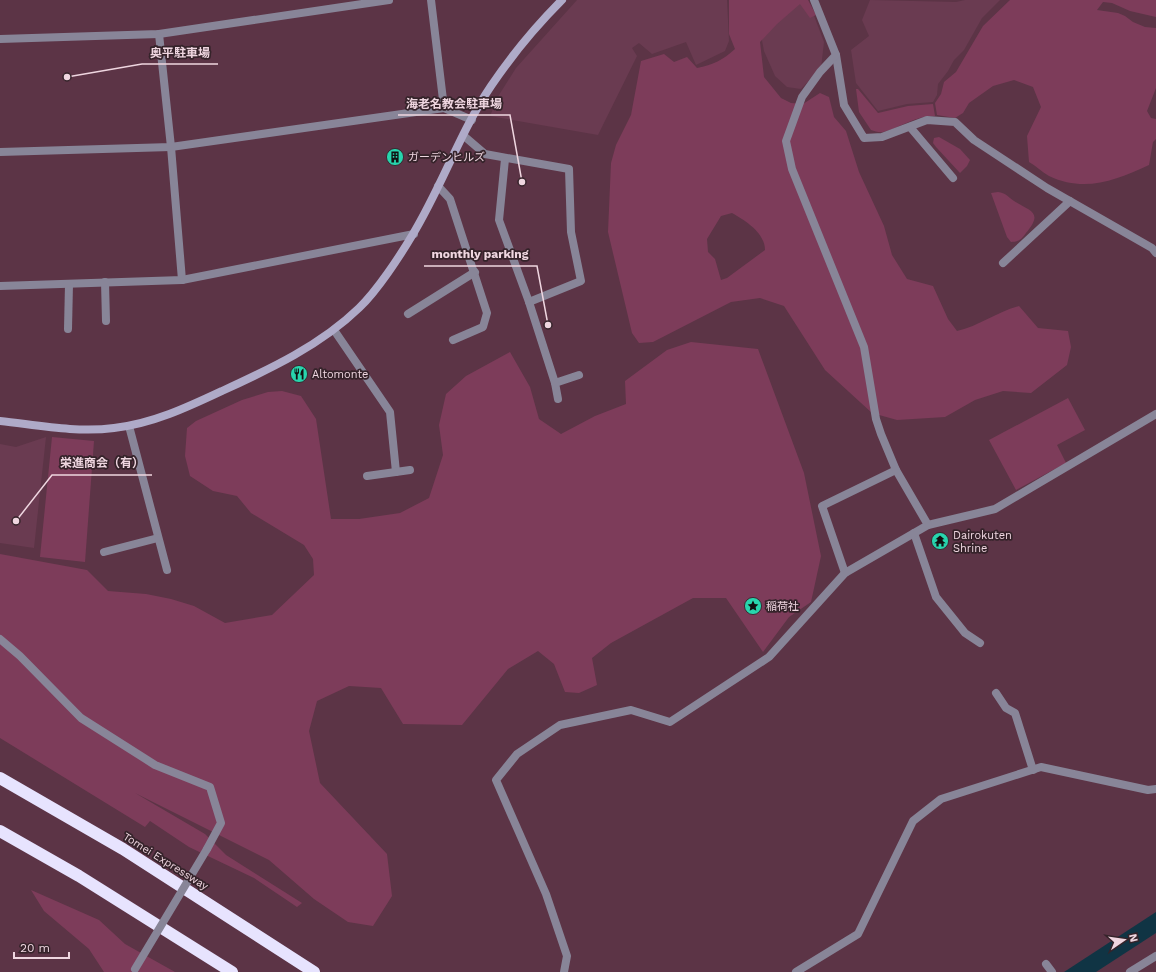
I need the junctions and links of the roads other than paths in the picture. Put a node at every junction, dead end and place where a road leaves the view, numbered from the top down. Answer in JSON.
{"nodes":[{"id":1,"x":389,"y":0,"type":"edge"},
{"id":2,"x":431,"y":0,"type":"edge"},
{"id":3,"x":562,"y":0,"type":"edge"},
{"id":4,"x":814,"y":0,"type":"edge"},
{"id":5,"x":159,"y":34,"type":"junction"},
{"id":6,"x":0,"y":39,"type":"edge"},
{"id":7,"x":836,"y":55,"type":"junction"},
{"id":8,"x":444,"y":108,"type":"junction"},
{"id":9,"x":472,"y":120,"type":"junction"},
{"id":10,"x":910,"y":126,"type":"junction"},
{"id":11,"x":464,"y":136,"type":"junction"},
{"id":12,"x":171,"y":147,"type":"junction"},
{"id":13,"x":0,"y":152,"type":"edge"},
{"id":14,"x":505,"y":159,"type":"junction"},
{"id":15,"x":953,"y":178,"type":"dead end"},
{"id":16,"x":438,"y":186,"type":"junction"},
{"id":17,"x":1070,"y":201,"type":"junction"},
{"id":18,"x":414,"y":234,"type":"junction"},
{"id":19,"x":1156,"y":254,"type":"edge"},
{"id":20,"x":1003,"y":263,"type":"dead end"},
{"id":21,"x":475,"y":272,"type":"junction"},
{"id":22,"x":182,"y":280,"type":"junction"},
{"id":23,"x":105,"y":282,"type":"junction"},
{"id":24,"x":69,"y":284,"type":"junction"},
{"id":25,"x":0,"y":286,"type":"edge"},
{"id":26,"x":529,"y":302,"type":"junction"},
{"id":27,"x":408,"y":314,"type":"dead end"},
{"id":28,"x":106,"y":321,"type":"dead end"},
{"id":29,"x":68,"y":329,"type":"dead end"},
{"id":30,"x":334,"y":330,"type":"junction"},
{"id":31,"x":453,"y":340,"type":"dead end"},
{"id":32,"x":579,"y":375,"type":"dead end"},
{"id":33,"x":555,"y":383,"type":"junction"},
{"id":34,"x":558,"y":399,"type":"dead end"},
{"id":35,"x":1156,"y":414,"type":"edge"},
{"id":36,"x":0,"y":421,"type":"edge"},
{"id":37,"x":129,"y":426,"type":"junction"},
{"id":38,"x":410,"y":470,"type":"dead end"},
{"id":39,"x":896,"y":470,"type":"junction"},
{"id":40,"x":396,"y":472,"type":"junction"},
{"id":41,"x":368,"y":476,"type":"dead end"},
{"id":42,"x":928,"y":525,"type":"junction"},
{"id":43,"x":914,"y":533,"type":"junction"},
{"id":44,"x":158,"y":538,"type":"junction"},
{"id":45,"x":104,"y":552,"type":"dead end"},
{"id":46,"x":167,"y":570,"type":"dead end"},
{"id":47,"x":845,"y":573,"type":"junction"},
{"id":48,"x":0,"y":640,"type":"edge"},
{"id":49,"x":980,"y":643,"type":"dead end"},
{"id":50,"x":996,"y":693,"type":"dead end"},
{"id":51,"x":1033,"y":770,"type":"junction"},
{"id":52,"x":0,"y":778,"type":"edge"},
{"id":53,"x":1156,"y":789,"type":"edge"},
{"id":54,"x":0,"y":831,"type":"edge"},
{"id":55,"x":1156,"y":956,"type":"edge"},
{"id":56,"x":134,"y":970,"type":"edge"},
{"id":57,"x":232,"y":972,"type":"edge"},
{"id":58,"x":314,"y":972,"type":"edge"},
{"id":59,"x":564,"y":972,"type":"edge"},
{"id":60,"x":796,"y":972,"type":"edge"},
{"id":61,"x":1130,"y":972,"type":"edge"}],
"edges":[{"from":1,"to":5,"type":"street"},
{"from":2,"to":8,"type":"street"},
{"from":3,"to":9,"type":"main road"},
{"from":4,"to":7,"type":"street"},
{"from":5,"to":6,"type":"street"},
{"from":5,"to":12,"type":"street"},
{"from":7,"to":10,"type":"street"},
{"from":7,"to":39,"type":"street"},
{"from":8,"to":9,"type":"street"},
{"from":8,"to":12,"type":"street"},
{"from":9,"to":11,"type":"main road"},
{"from":10,"to":15,"type":"street"},
{"from":10,"to":17,"type":"street"},
{"from":11,"to":14,"type":"street"},
{"from":11,"to":16,"type":"main road"},
{"from":12,"to":13,"type":"street"},
{"from":12,"to":22,"type":"street"},
{"from":14,"to":26,"type":"street"},
{"from":14,"to":26,"type":"street"},
{"from":16,"to":18,"type":"main road"},
{"from":16,"to":21,"type":"street"},
{"from":17,"to":19,"type":"street"},
{"from":17,"to":20,"type":"street"},
{"from":18,"to":22,"type":"street"},
{"from":18,"to":30,"type":"main road"},
{"from":21,"to":27,"type":"street"},
{"from":21,"to":31,"type":"street"},
{"from":22,"to":23,"type":"street"},
{"from":23,"to":24,"type":"street"},
{"from":23,"to":28,"type":"street"},
{"from":24,"to":25,"type":"street"},
{"from":24,"to":29,"type":"street"},
{"from":26,"to":33,"type":"street"},
{"from":30,"to":37,"type":"main road"},
{"from":30,"to":40,"type":"street"},
{"from":32,"to":33,"type":"street"},
{"from":33,"to":34,"type":"street"},
{"from":35,"to":42,"type":"street"},
{"from":36,"to":37,"type":"main road"},
{"from":37,"to":44,"type":"street"},
{"from":38,"to":40,"type":"street"},
{"from":39,"to":42,"type":"street"},
{"from":39,"to":47,"type":"street"},
{"from":40,"to":41,"type":"street"},
{"from":42,"to":43,"type":"street"},
{"from":43,"to":47,"type":"street"},
{"from":43,"to":49,"type":"street"},
{"from":44,"to":45,"type":"street"},
{"from":44,"to":46,"type":"street"},
{"from":47,"to":59,"type":"street"},
{"from":48,"to":56,"type":"street","bridge":true},
{"from":50,"to":51,"type":"street"},
{"from":51,"to":53,"type":"street"},
{"from":51,"to":60,"type":"street"},
{"from":52,"to":58,"type":"highway","name":"Tomei Expressway"},
{"from":54,"to":57,"type":"highway"},
{"from":55,"to":61,"type":"street"}]}
